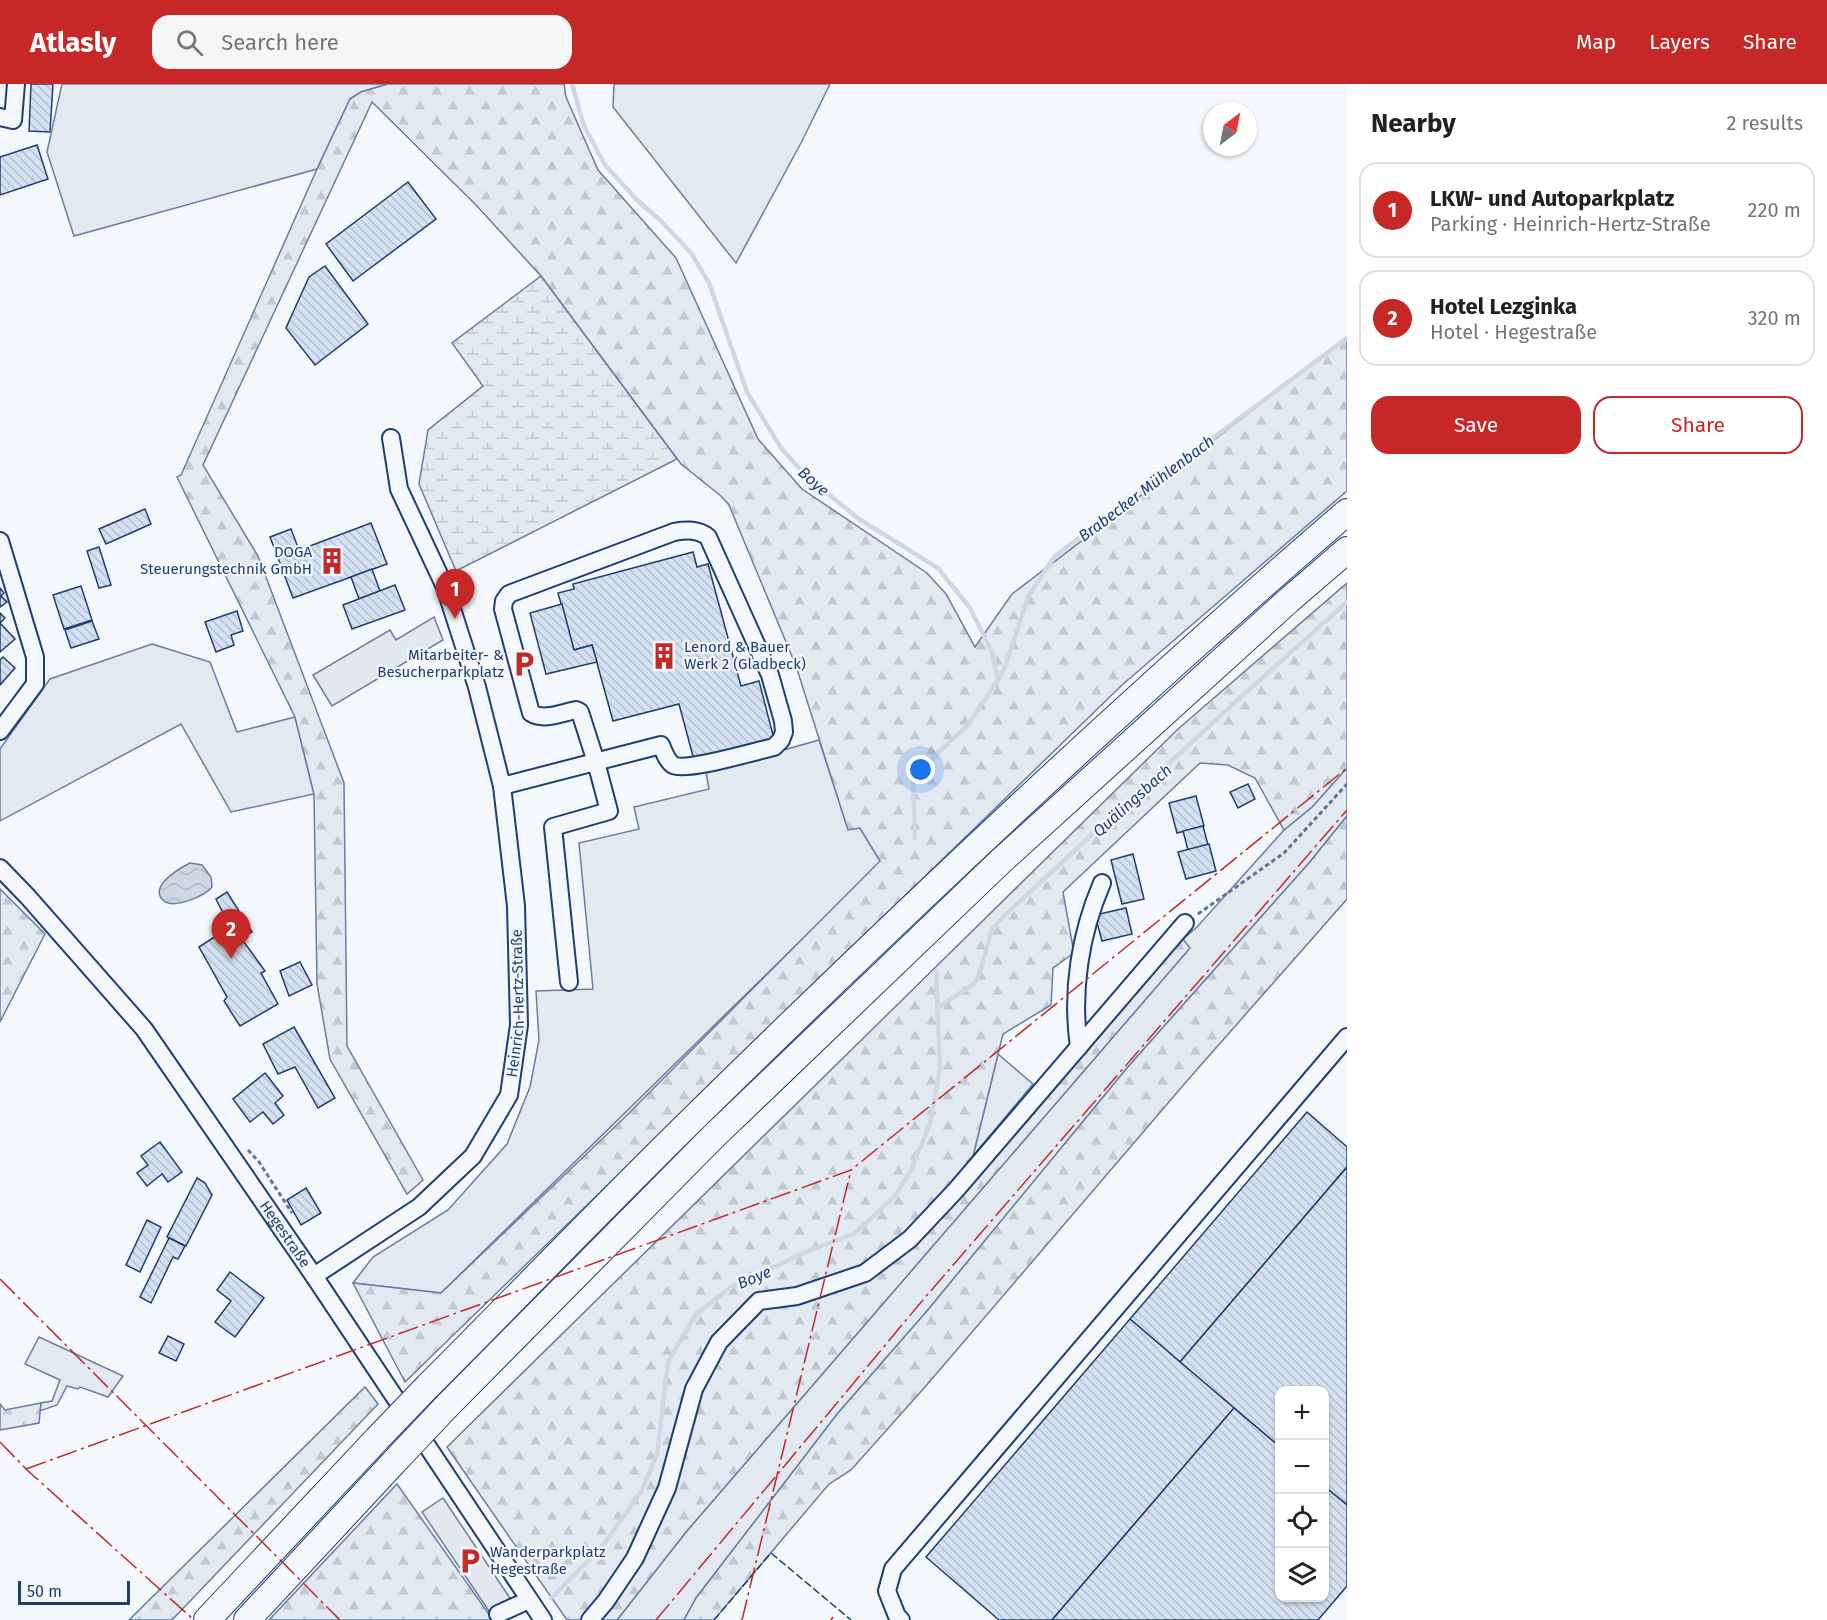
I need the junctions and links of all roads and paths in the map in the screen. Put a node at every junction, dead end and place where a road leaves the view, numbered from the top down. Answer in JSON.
{"nodes":[{"id":1,"x":16,"y":84,"type":"edge"},
{"id":2,"x":0,"y":117,"type":"edge"},
{"id":3,"x":391,"y":438,"type":"dead end"},
{"id":4,"x":1347,"y":512,"type":"edge"},
{"id":5,"x":0,"y":541,"type":"edge"},
{"id":6,"x":1347,"y":550,"type":"edge"},
{"id":7,"x":0,"y":731,"type":"edge"},
{"id":8,"x":596,"y":762,"type":"junction"},
{"id":9,"x":1347,"y":784,"type":"edge"},
{"id":10,"x":502,"y":786,"type":"junction"},
{"id":11,"x":0,"y":868,"type":"edge"},
{"id":12,"x":1102,"y":883,"type":"dead end"},
{"id":13,"x":1185,"y":922,"type":"joint"},
{"id":14,"x":568,"y":982,"type":"dead end"},
{"id":15,"x":1347,"y":1037,"type":"edge"},
{"id":16,"x":1079,"y":1047,"type":"junction"},
{"id":17,"x":314,"y":1276,"type":"junction"},
{"id":18,"x":529,"y":1600,"type":"junction"},
{"id":19,"x":498,"y":1614,"type":"dead end"},
{"id":20,"x":207,"y":1620,"type":"edge"},
{"id":21,"x":248,"y":1620,"type":"edge"},
{"id":22,"x":543,"y":1620,"type":"edge"},
{"id":23,"x":590,"y":1620,"type":"edge"},
{"id":24,"x":901,"y":1620,"type":"edge"}],
"edges":[{"from":1,"to":2,"type":"street"},
{"from":3,"to":10,"type":"street","name":"Heinrich-Hertz-Straße"},
{"from":4,"to":20,"type":"highway","bridge":true},
{"from":5,"to":7,"type":"street"},
{"from":6,"to":21,"type":"highway","bridge":true},
{"from":8,"to":8,"type":"street"},
{"from":8,"to":10,"type":"street"},
{"from":8,"to":14,"type":"street"},
{"from":9,"to":13,"type":"path"},
{"from":10,"to":17,"type":"street","name":"Heinrich-Hertz-Straße"},
{"from":11,"to":17,"type":"street","name":"Hegestraße"},
{"from":12,"to":16,"type":"street"},
{"from":13,"to":16,"type":"street"},
{"from":15,"to":24,"type":"street"},
{"from":16,"to":23,"type":"street"},
{"from":17,"to":18,"type":"street","name":"Hegestraße"},
{"from":18,"to":19,"type":"street"},
{"from":18,"to":22,"type":"street","name":"Hegestraße"}]}
